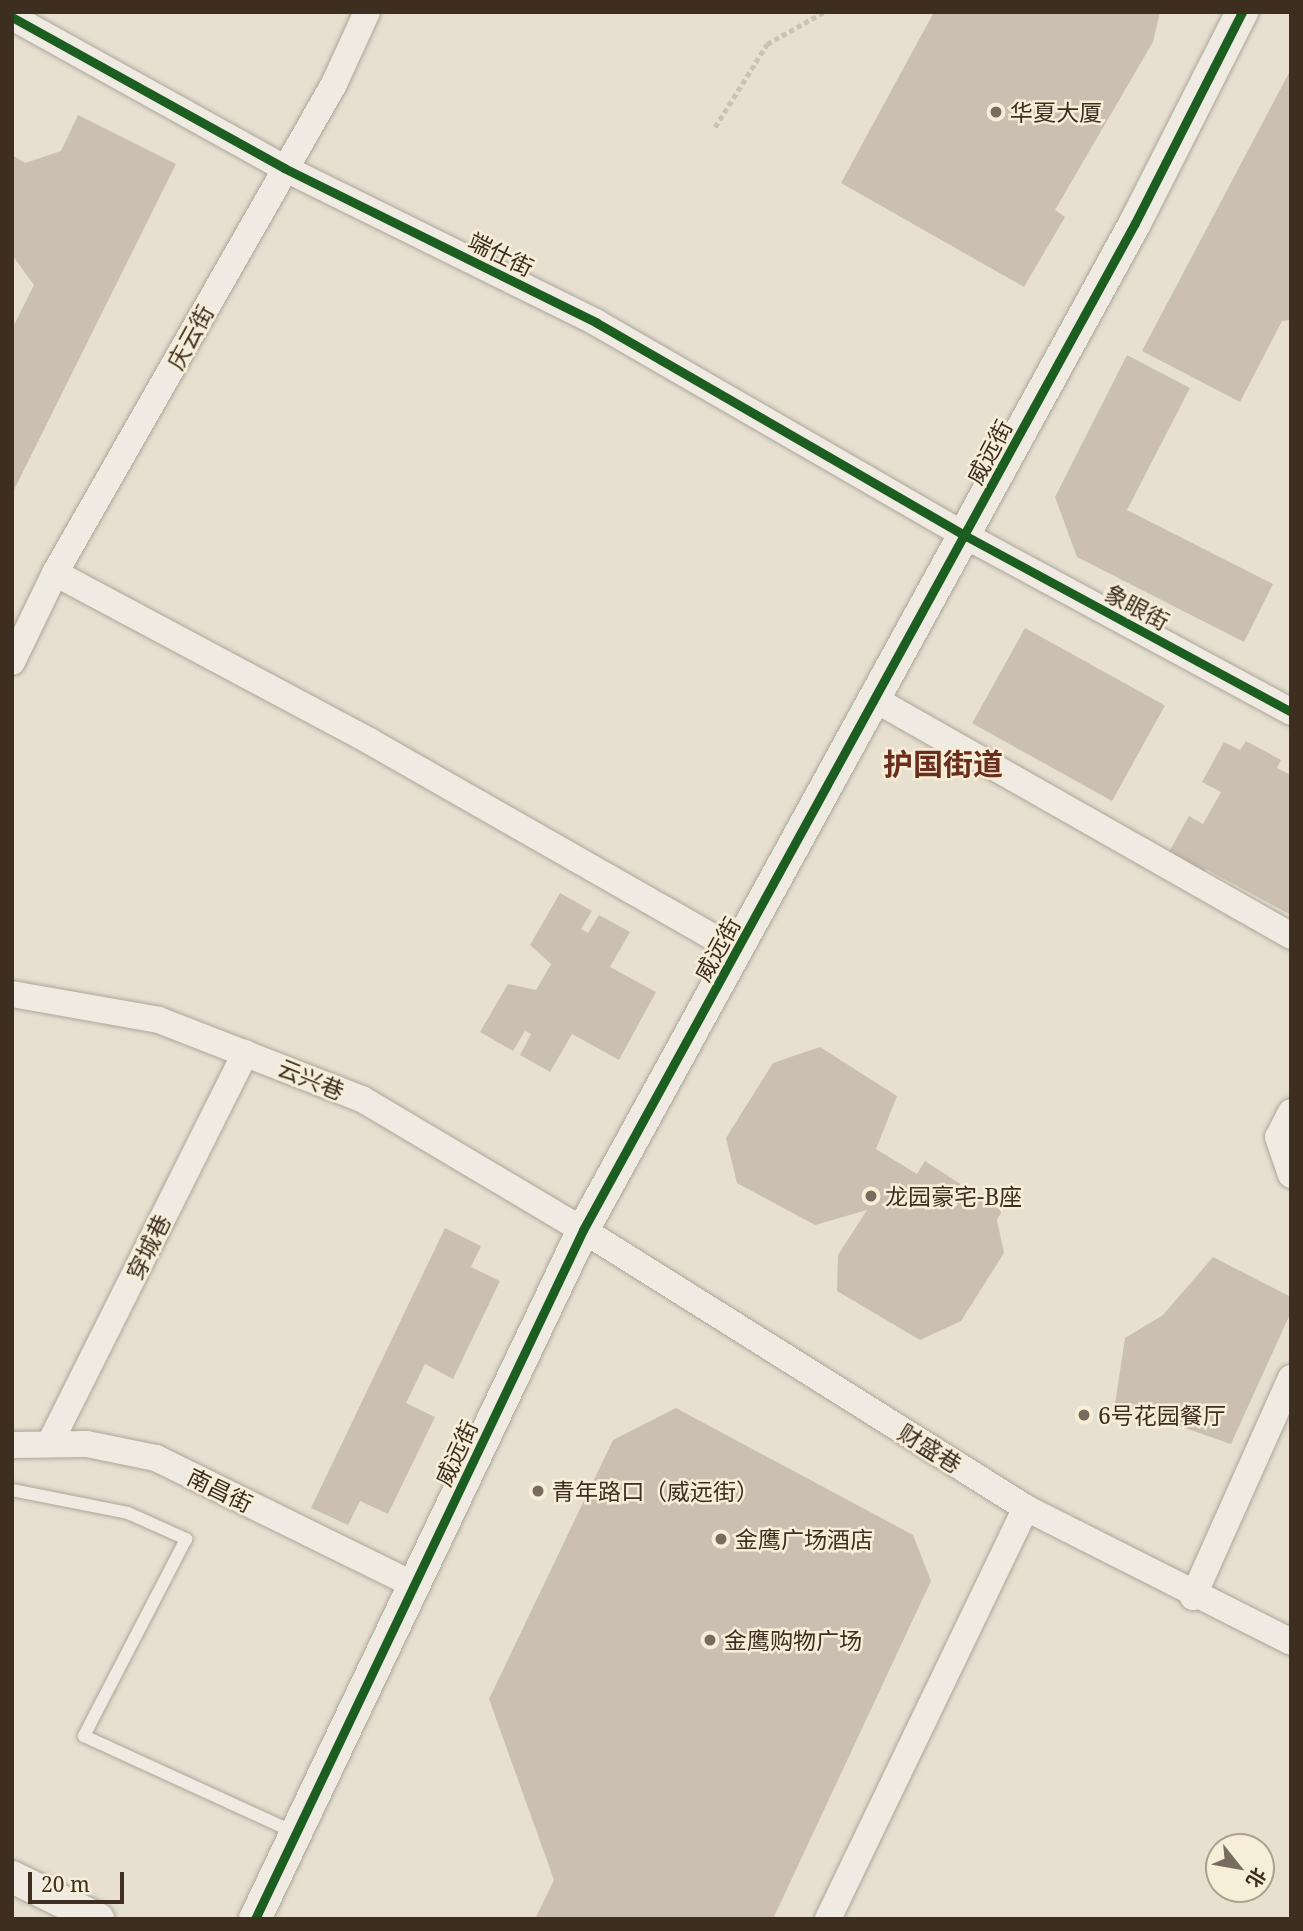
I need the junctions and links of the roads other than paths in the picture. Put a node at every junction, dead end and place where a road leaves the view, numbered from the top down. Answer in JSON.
{"nodes":[{"id":1,"x":367,"y":12,"type":"edge"},
{"id":2,"x":1242,"y":12,"type":"edge"},
{"id":3,"x":12,"y":17,"type":"edge"},
{"id":4,"x":284,"y":168,"type":"junction"},
{"id":5,"x":966,"y":536,"type":"junction"},
{"id":6,"x":55,"y":573,"type":"junction"},
{"id":7,"x":12,"y":663,"type":"edge"},
{"id":8,"x":876,"y":700,"type":"junction"},
{"id":9,"x":1291,"y":712,"type":"edge"},
{"id":10,"x":1291,"y":936,"type":"edge"},
{"id":11,"x":737,"y":951,"type":"junction"},
{"id":12,"x":12,"y":994,"type":"edge"},
{"id":13,"x":245,"y":1053,"type":"junction"},
{"id":14,"x":1291,"y":1112,"type":"edge"},
{"id":15,"x":1291,"y":1175,"type":"edge"},
{"id":16,"x":583,"y":1230,"type":"junction"},
{"id":17,"x":1291,"y":1378,"type":"edge"},
{"id":18,"x":51,"y":1441,"type":"junction"},
{"id":19,"x":12,"y":1445,"type":"edge"},
{"id":20,"x":12,"y":1490,"type":"edge"},
{"id":21,"x":1026,"y":1508,"type":"junction"},
{"id":22,"x":414,"y":1585,"type":"junction"},
{"id":23,"x":1193,"y":1597,"type":"junction"},
{"id":24,"x":1291,"y":1642,"type":"edge"},
{"id":25,"x":296,"y":1833,"type":"junction"},
{"id":26,"x":12,"y":1877,"type":"edge"},
{"id":27,"x":99,"y":1919,"type":"edge"},
{"id":28,"x":255,"y":1919,"type":"edge"},
{"id":29,"x":828,"y":1919,"type":"edge"}],
"edges":[{"from":1,"to":4,"type":"street","name":"庆云街"},
{"from":2,"to":5,"type":"street","name":"威远街"},
{"from":3,"to":4,"type":"street","name":"端仕街"},
{"from":4,"to":5,"type":"street","name":"端仕街"},
{"from":4,"to":6,"type":"street","name":"庆云街"},
{"from":5,"to":8,"type":"street","name":"威远街"},
{"from":5,"to":9,"type":"street","name":"象眼街"},
{"from":6,"to":7,"type":"street","name":"庆云街"},
{"from":6,"to":11,"type":"street"},
{"from":8,"to":10,"type":"street"},
{"from":8,"to":11,"type":"street","name":"威远街"},
{"from":11,"to":16,"type":"street","name":"威远街"},
{"from":12,"to":13,"type":"street","name":"云兴巷"},
{"from":13,"to":16,"type":"street","name":"云兴巷"},
{"from":13,"to":18,"type":"street","name":"穿城巷"},
{"from":14,"to":15,"type":"street"},
{"from":16,"to":21,"type":"street","name":"财盛巷"},
{"from":16,"to":22,"type":"street","name":"威远街"},
{"from":17,"to":23,"type":"street"},
{"from":18,"to":19,"type":"street","name":"南昌街"},
{"from":18,"to":22,"type":"street","name":"南昌街"},
{"from":20,"to":25,"type":"lane"},
{"from":21,"to":23,"type":"street","name":"财盛巷"},
{"from":21,"to":29,"type":"street"},
{"from":22,"to":25,"type":"street","name":"威远街"},
{"from":23,"to":24,"type":"street","name":"财盛巷"},
{"from":25,"to":28,"type":"street","name":"威远街"},
{"from":26,"to":27,"type":"street"}]}
